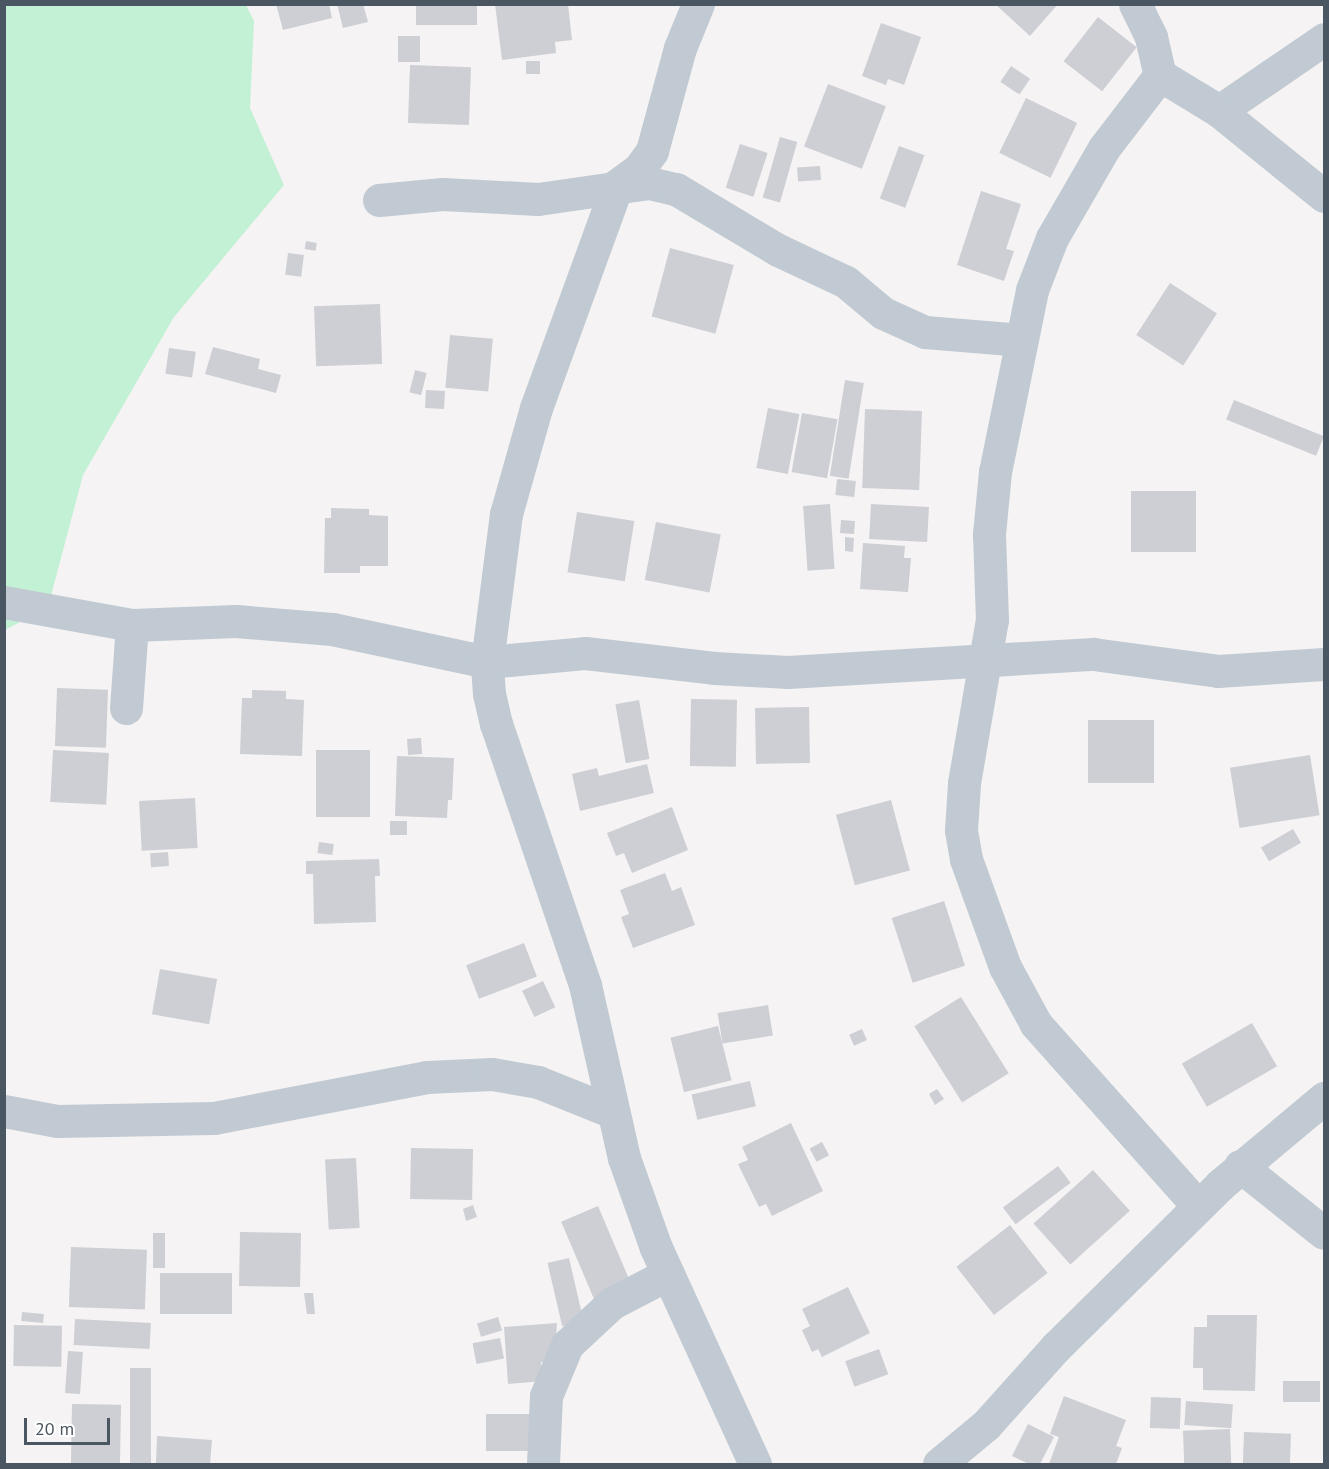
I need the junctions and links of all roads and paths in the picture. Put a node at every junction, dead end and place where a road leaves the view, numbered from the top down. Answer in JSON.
{"nodes":[{"id":1,"x":698,"y":4,"type":"edge"},
{"id":2,"x":1135,"y":4,"type":"edge"},
{"id":3,"x":1324,"y":39,"type":"edge"},
{"id":4,"x":1160,"y":75,"type":"junction"},
{"id":5,"x":1219,"y":111,"type":"junction"},
{"id":6,"x":617,"y":185,"type":"junction"},
{"id":7,"x":1324,"y":196,"type":"edge"},
{"id":8,"x":379,"y":200,"type":"dead end"},
{"id":9,"x":1022,"y":340,"type":"junction"},
{"id":10,"x":4,"y":602,"type":"edge"},
{"id":11,"x":132,"y":625,"type":"junction"},
{"id":12,"x":983,"y":661,"type":"junction"},
{"id":13,"x":487,"y":662,"type":"junction"},
{"id":14,"x":1324,"y":664,"type":"edge"},
{"id":15,"x":126,"y":708,"type":"dead end"},
{"id":16,"x":1324,"y":1098,"type":"edge"},
{"id":17,"x":4,"y":1112,"type":"edge"},
{"id":18,"x":614,"y":1112,"type":"junction"},
{"id":19,"x":1240,"y":1166,"type":"junction"},
{"id":20,"x":1198,"y":1206,"type":"junction"},
{"id":21,"x":1324,"y":1233,"type":"edge"},
{"id":22,"x":668,"y":1274,"type":"junction"},
{"id":23,"x":543,"y":1464,"type":"edge"},
{"id":24,"x":755,"y":1464,"type":"edge"},
{"id":25,"x":939,"y":1464,"type":"edge"}],
"edges":[{"from":1,"to":6,"type":"street"},
{"from":2,"to":4,"type":"street"},
{"from":3,"to":5,"type":"street"},
{"from":4,"to":5,"type":"street"},
{"from":4,"to":9,"type":"street"},
{"from":5,"to":7,"type":"street"},
{"from":6,"to":8,"type":"street"},
{"from":6,"to":9,"type":"street"},
{"from":6,"to":13,"type":"street"},
{"from":9,"to":12,"type":"street"},
{"from":10,"to":11,"type":"street"},
{"from":11,"to":13,"type":"street"},
{"from":11,"to":15,"type":"street"},
{"from":12,"to":13,"type":"street"},
{"from":12,"to":14,"type":"street"},
{"from":12,"to":20,"type":"street"},
{"from":13,"to":18,"type":"street"},
{"from":16,"to":19,"type":"street"},
{"from":17,"to":18,"type":"street"},
{"from":18,"to":22,"type":"street"},
{"from":19,"to":20,"type":"street"},
{"from":19,"to":21,"type":"street"},
{"from":20,"to":25,"type":"street"},
{"from":22,"to":23,"type":"street"},
{"from":22,"to":24,"type":"street"}]}
